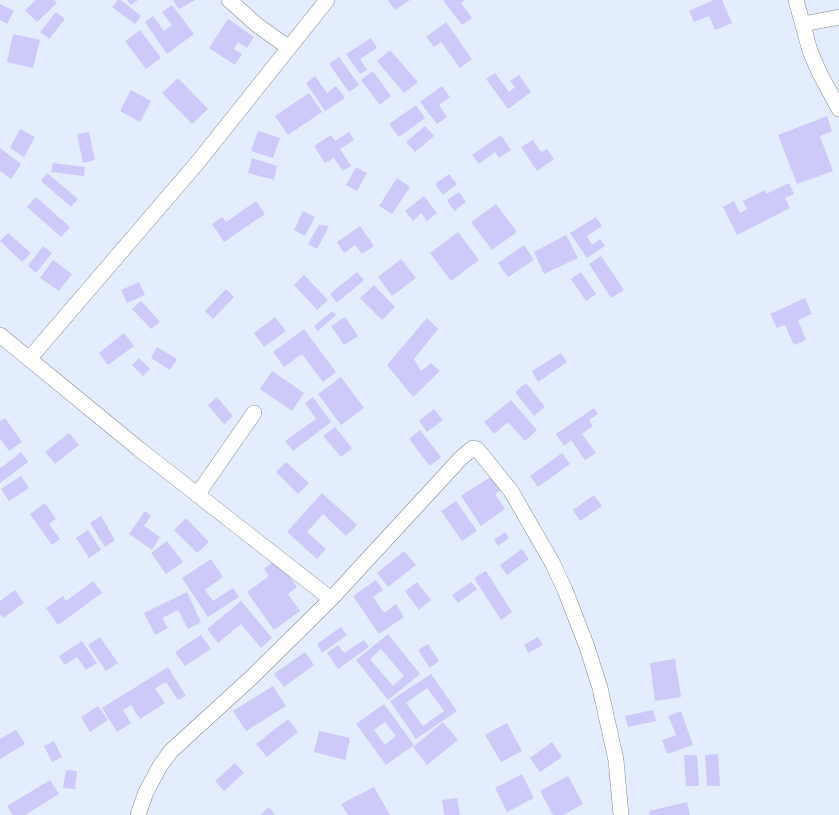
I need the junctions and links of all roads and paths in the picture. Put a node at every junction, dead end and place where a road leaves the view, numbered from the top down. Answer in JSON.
{"nodes":[{"id":1,"x":229,"y":0,"type":"edge"},
{"id":2,"x":327,"y":0,"type":"edge"},
{"id":3,"x":796,"y":0,"type":"edge"},
{"id":4,"x":839,"y":17,"type":"edge"},
{"id":5,"x":803,"y":24,"type":"junction"},
{"id":6,"x":289,"y":48,"type":"junction"},
{"id":7,"x":839,"y":109,"type":"edge"},
{"id":8,"x":0,"y":335,"type":"edge"},
{"id":9,"x":29,"y":359,"type":"junction"},
{"id":10,"x":254,"y":412,"type":"dead end"},
{"id":11,"x":197,"y":495,"type":"junction"},
{"id":12,"x":331,"y":599,"type":"junction"},
{"id":13,"x":138,"y":815,"type":"edge"},
{"id":14,"x":621,"y":815,"type":"edge"}],
"edges":[{"from":1,"to":6,"type":"street"},
{"from":2,"to":6,"type":"street"},
{"from":3,"to":5,"type":"street"},
{"from":4,"to":5,"type":"street"},
{"from":5,"to":7,"type":"street"},
{"from":6,"to":9,"type":"street"},
{"from":8,"to":9,"type":"street"},
{"from":9,"to":11,"type":"street"},
{"from":10,"to":11,"type":"street"},
{"from":11,"to":12,"type":"street"},
{"from":12,"to":13,"type":"street"},
{"from":12,"to":14,"type":"street"}]}
